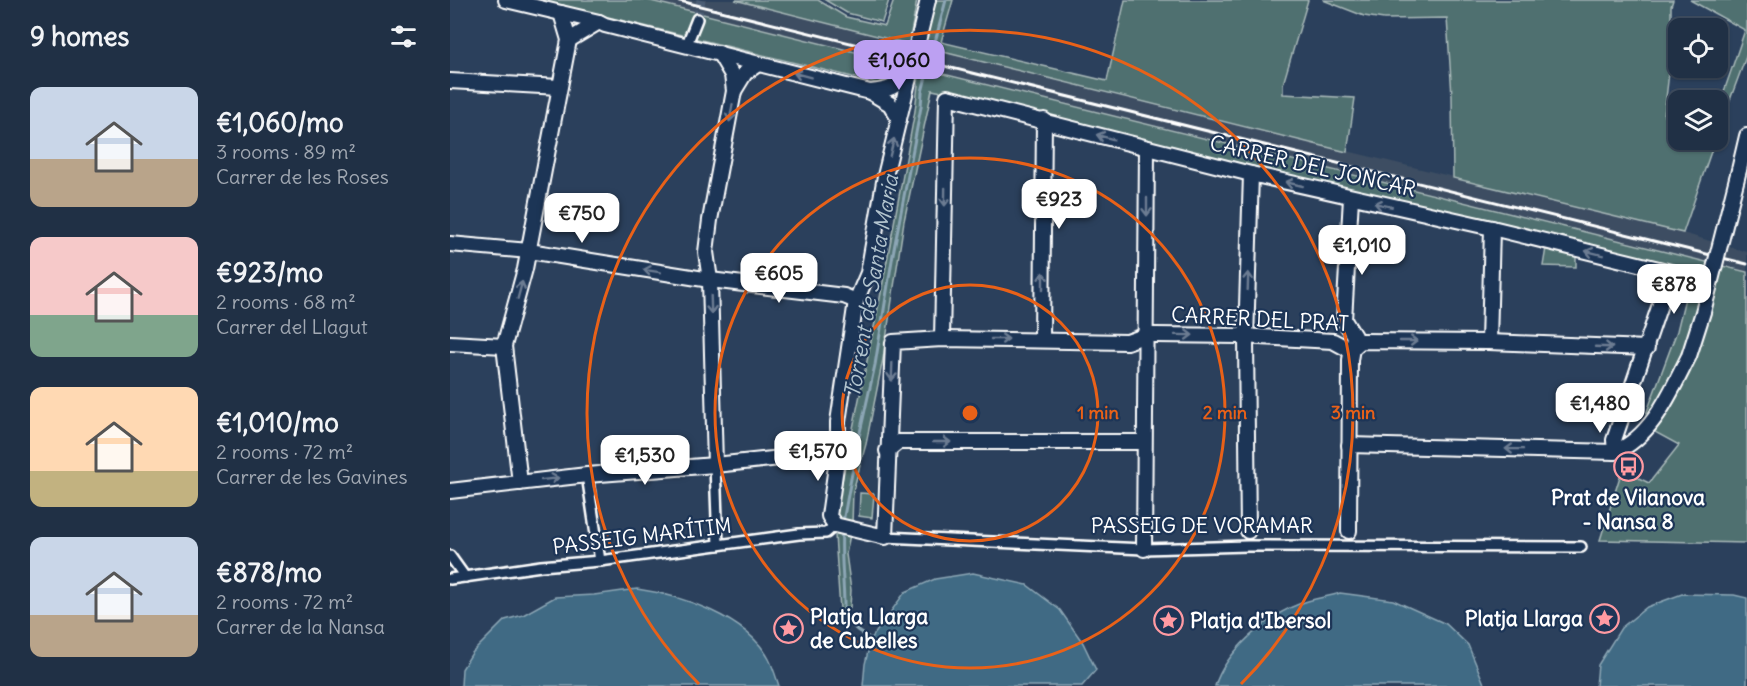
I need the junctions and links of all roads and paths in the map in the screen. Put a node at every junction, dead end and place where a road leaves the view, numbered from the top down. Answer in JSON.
{"nodes":[{"id":1,"x":506,"y":0,"type":"edge"},
{"id":2,"x":928,"y":0,"type":"edge"},
{"id":3,"x":561,"y":13,"type":"junction"},
{"id":4,"x":697,"y":19,"type":"tunnel mouth"},
{"id":5,"x":599,"y":22,"type":"junction"},
{"id":6,"x":688,"y":39,"type":"dead end"},
{"id":7,"x":569,"y":40,"type":"junction"},
{"id":8,"x":718,"y":53,"type":"junction"},
{"id":9,"x":758,"y":64,"type":"junction"},
{"id":10,"x":912,"y":67,"type":"junction"},
{"id":11,"x":450,"y":81,"type":"edge"},
{"id":12,"x":559,"y":87,"type":"junction"},
{"id":13,"x":734,"y":91,"type":"junction"},
{"id":14,"x":870,"y":92,"type":"junction"},
{"id":15,"x":899,"y":119,"type":"junction"},
{"id":16,"x":1044,"y":120,"type":"junction"},
{"id":17,"x":1747,"y":136,"type":"edge"},
{"id":18,"x":1147,"y":148,"type":"junction"},
{"id":19,"x":1251,"y":174,"type":"junction"},
{"id":20,"x":1351,"y":198,"type":"junction"},
{"id":21,"x":1492,"y":228,"type":"junction"},
{"id":22,"x":450,"y":244,"type":"edge"},
{"id":23,"x":529,"y":251,"type":"junction"},
{"id":24,"x":710,"y":280,"type":"junction"},
{"id":25,"x":856,"y":301,"type":"junction"},
{"id":26,"x":1147,"y":335,"type":"junction"},
{"id":27,"x":1246,"y":338,"type":"junction"},
{"id":28,"x":942,"y":339,"type":"junction"},
{"id":29,"x":1042,"y":339,"type":"junction"},
{"id":30,"x":450,"y":342,"type":"edge"},
{"id":31,"x":1489,"y":342,"type":"junction"},
{"id":32,"x":504,"y":346,"type":"junction"},
{"id":33,"x":1353,"y":348,"type":"junction"},
{"id":34,"x":1647,"y":348,"type":"junction"},
{"id":35,"x":1621,"y":422,"type":"junction"},
{"id":36,"x":1638,"y":436,"type":"junction"},
{"id":37,"x":894,"y":437,"type":"junction"},
{"id":38,"x":1144,"y":442,"type":"junction"},
{"id":39,"x":1349,"y":445,"type":"junction"},
{"id":40,"x":838,"y":452,"type":"junction"},
{"id":41,"x":1615,"y":452,"type":"junction"},
{"id":42,"x":715,"y":465,"type":"junction"},
{"id":43,"x":586,"y":475,"type":"junction"},
{"id":44,"x":520,"y":483,"type":"junction"},
{"id":45,"x":450,"y":491,"type":"edge"},
{"id":46,"x":834,"y":522,"type":"junction"},
{"id":47,"x":1248,"y":531,"type":"dead end"},
{"id":48,"x":1349,"y":531,"type":"dead end"},
{"id":49,"x":885,"y":537,"type":"junction"},
{"id":50,"x":718,"y":545,"type":"junction"},
{"id":51,"x":1581,"y":547,"type":"dead end"},
{"id":52,"x":1144,"y":549,"type":"junction"},
{"id":53,"x":450,"y":556,"type":"edge"},
{"id":54,"x":600,"y":561,"type":"junction"},
{"id":55,"x":465,"y":577,"type":"junction"},
{"id":56,"x":450,"y":579,"type":"edge"}],
"edges":[{"from":1,"to":3,"type":"street"},
{"from":2,"to":10,"type":"street"},
{"from":3,"to":5,"type":"street"},
{"from":3,"to":7,"type":"street"},
{"from":4,"to":6,"type":"street"},
{"from":5,"to":7,"type":"street"},
{"from":5,"to":8,"type":"street"},
{"from":7,"to":12,"type":"street"},
{"from":8,"to":9,"type":"street"},
{"from":8,"to":13,"type":"street"},
{"from":9,"to":13,"type":"street"},
{"from":14,"to":9,"type":"street","one_way":true},
{"from":10,"to":14,"type":"street"},
{"from":10,"to":15,"type":"street"},
{"from":11,"to":12,"type":"street"},
{"from":12,"to":23,"type":"street"},
{"from":13,"to":24,"type":"street","one_way":true},
{"from":14,"to":15,"type":"street"},
{"from":25,"to":15,"type":"street","one_way":true},
{"from":18,"to":16,"type":"street","name":"CARRER DEL JONCAR","one_way":true},
{"from":16,"to":28,"type":"street","name":"CARRER DEL JONCAR","one_way":true},
{"from":29,"to":16,"type":"street","one_way":true},
{"from":17,"to":36,"type":"street","bridge":true},
{"from":18,"to":19,"type":"street","name":"CARRER DEL JONCAR"},
{"from":18,"to":26,"type":"street","one_way":true},
{"from":20,"to":19,"type":"street","name":"CARRER DEL JONCAR","one_way":true},
{"from":27,"to":19,"type":"street","one_way":true},
{"from":21,"to":20,"type":"street","name":"CARRER DEL JONCAR","one_way":true},
{"from":20,"to":33,"type":"street"},
{"from":21,"to":31,"type":"street"},
{"from":34,"to":21,"type":"street","name":"CARRER DEL JONCAR","one_way":true},
{"from":22,"to":23,"type":"street"},
{"from":24,"to":23,"type":"street","one_way":true},
{"from":32,"to":23,"type":"street","one_way":true},
{"from":24,"to":25,"type":"street"},
{"from":24,"to":42,"type":"street","one_way":true},
{"from":25,"to":40,"type":"street"},
{"from":26,"to":27,"type":"street","name":"CARRER DEL PRAT","one_way":true},
{"from":26,"to":29,"type":"street","name":"CARRER DEL PRAT"},
{"from":26,"to":38,"type":"street"},
{"from":27,"to":33,"type":"street","name":"CARRER DEL PRAT"},
{"from":27,"to":47,"type":"street"},
{"from":28,"to":29,"type":"street","name":"CARRER DEL PRAT","one_way":true},
{"from":28,"to":37,"type":"street","name":"CARRER DEL PRAT","one_way":true},
{"from":30,"to":32,"type":"street"},
{"from":33,"to":31,"type":"street","name":"CARRER DEL PRAT","one_way":true},
{"from":31,"to":34,"type":"street","name":"CARRER DEL PRAT","one_way":true},
{"from":32,"to":44,"type":"street"},
{"from":33,"to":39,"type":"street"},
{"from":34,"to":35,"type":"street"},
{"from":35,"to":36,"type":"street"},
{"from":35,"to":41,"type":"street"},
{"from":36,"to":41,"type":"street"},
{"from":37,"to":38,"type":"street","one_way":true},
{"from":37,"to":49,"type":"street"},
{"from":38,"to":52,"type":"street"},
{"from":41,"to":39,"type":"street","one_way":true},
{"from":39,"to":48,"type":"street"},
{"from":40,"to":42,"type":"street"},
{"from":40,"to":46,"type":"street"},
{"from":42,"to":43,"type":"street"},
{"from":42,"to":50,"type":"street"},
{"from":44,"to":43,"type":"street","one_way":true},
{"from":43,"to":54,"type":"street"},
{"from":44,"to":45,"type":"street"},
{"from":46,"to":49,"type":"street","name":"PASSEIG DE VORAMAR"},
{"from":46,"to":50,"type":"street","name":"PASSEIG MARÍTIM"},
{"from":49,"to":52,"type":"street","name":"PASSEIG DE VORAMAR"},
{"from":50,"to":54,"type":"street","name":"PASSEIG MARÍTIM"},
{"from":51,"to":52,"type":"street","name":"PASSEIG DE VORAMAR"},
{"from":53,"to":55,"type":"street"},
{"from":54,"to":55,"type":"street","name":"PASSEIG MARÍTIM"},
{"from":55,"to":56,"type":"street","name":"PASSEIG MARÍTIM"}]}
